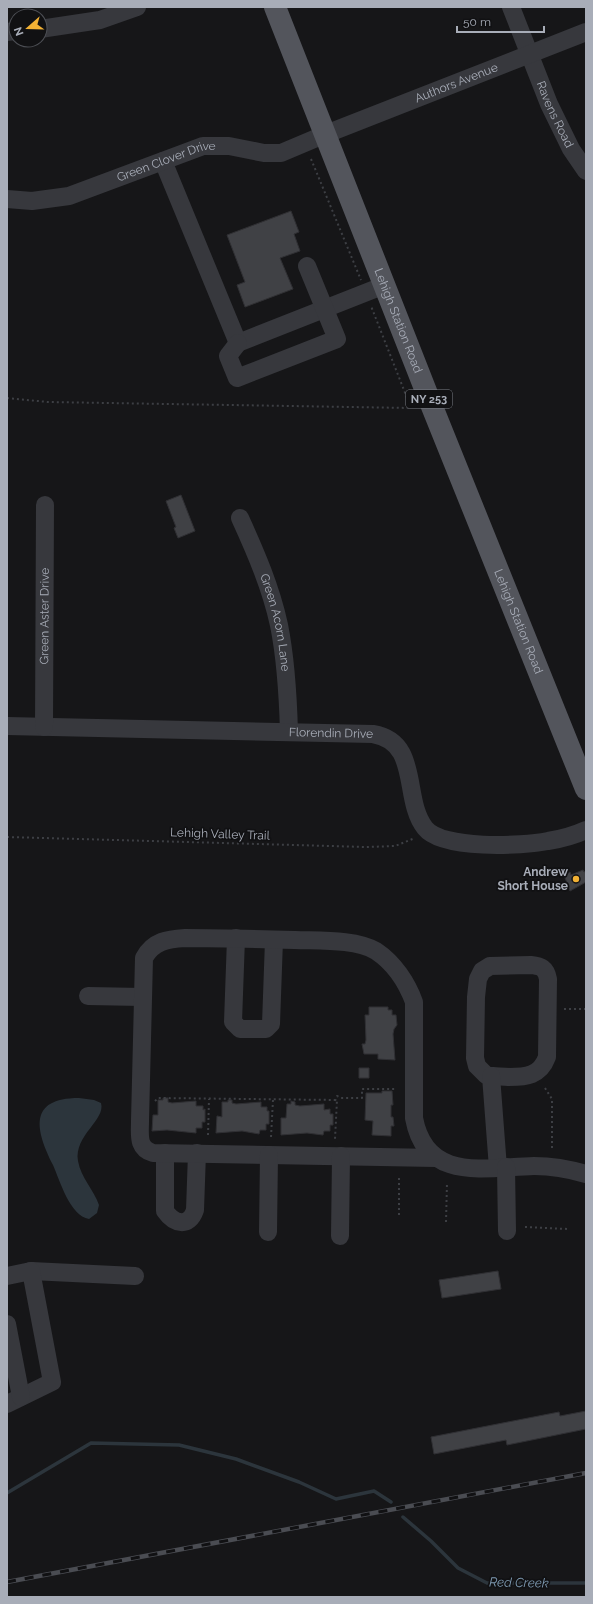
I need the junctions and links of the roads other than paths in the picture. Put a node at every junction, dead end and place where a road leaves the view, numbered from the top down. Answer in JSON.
{"nodes":[{"id":1,"x":137,"y":7,"type":"edge"},
{"id":2,"x":275,"y":7,"type":"edge"},
{"id":3,"x":511,"y":7,"type":"edge"},
{"id":4,"x":48,"y":28,"type":"edge"},
{"id":5,"x":586,"y":32,"type":"edge"},
{"id":6,"x":530,"y":54,"type":"junction"},
{"id":7,"x":326,"y":134,"type":"junction"},
{"id":8,"x":163,"y":161,"type":"junction"},
{"id":9,"x":586,"y":171,"type":"edge"},
{"id":10,"x":7,"y":199,"type":"edge"},
{"id":11,"x":307,"y":266,"type":"dead end"},
{"id":12,"x":385,"y":286,"type":"junction"},
{"id":13,"x":325,"y":309,"type":"junction"},
{"id":14,"x":238,"y":343,"type":"junction"},
{"id":15,"x":45,"y":505,"type":"dead end"},
{"id":16,"x":240,"y":518,"type":"dead end"},
{"id":17,"x":7,"y":726,"type":"edge"},
{"id":18,"x":44,"y":727,"type":"junction"},
{"id":19,"x":289,"y":732,"type":"junction"},
{"id":20,"x":586,"y":790,"type":"edge"},
{"id":21,"x":586,"y":830,"type":"edge"},
{"id":22,"x":236,"y":938,"type":"junction"},
{"id":23,"x":274,"y":940,"type":"junction"},
{"id":24,"x":88,"y":996,"type":"dead end"},
{"id":25,"x":142,"y":997,"type":"junction"},
{"id":26,"x":491,"y":1076,"type":"junction"},
{"id":27,"x":270,"y":1146,"type":"junction"},
{"id":28,"x":165,"y":1153,"type":"junction"},
{"id":29,"x":197,"y":1154,"type":"junction"},
{"id":30,"x":341,"y":1156,"type":"junction"},
{"id":31,"x":436,"y":1158,"type":"junction"},
{"id":32,"x":502,"y":1168,"type":"junction"},
{"id":33,"x":586,"y":1174,"type":"edge"},
{"id":34,"x":268,"y":1232,"type":"dead end"},
{"id":35,"x":507,"y":1232,"type":"dead end"},
{"id":36,"x":340,"y":1236,"type":"dead end"},
{"id":37,"x":30,"y":1271,"type":"junction"},
{"id":38,"x":7,"y":1276,"type":"edge"},
{"id":39,"x":135,"y":1276,"type":"dead end"},
{"id":40,"x":7,"y":1324,"type":"edge"},
{"id":41,"x":14,"y":1400,"type":"edge"}],
"edges":[{"from":1,"to":4,"type":"street"},
{"from":2,"to":7,"type":"main road","name":"Lehigh Station Road","number":"NY 253"},
{"from":3,"to":6,"type":"street","name":"Ravens Road"},
{"from":5,"to":6,"type":"street","name":"Authors Avenue"},
{"from":6,"to":7,"type":"street","name":"Authors Avenue"},
{"from":6,"to":9,"type":"street","name":"Ravens Road"},
{"from":7,"to":8,"type":"street","name":"Green Clover Drive"},
{"from":7,"to":12,"type":"main road","name":"Lehigh Station Road","number":"NY 253"},
{"from":8,"to":10,"type":"street","name":"Green Clover Drive"},
{"from":8,"to":14,"type":"street"},
{"from":11,"to":13,"type":"street"},
{"from":12,"to":13,"type":"street"},
{"from":12,"to":20,"type":"main road","name":"Lehigh Station Road","number":"NY 253"},
{"from":13,"to":14,"type":"street"},
{"from":13,"to":14,"type":"street"},
{"from":15,"to":18,"type":"street","name":"Green Aster Drive"},
{"from":16,"to":19,"type":"street","name":"Green Acorn Lane"},
{"from":17,"to":18,"type":"street","name":"Florendin Drive"},
{"from":18,"to":19,"type":"street","name":"Florendin Drive"},
{"from":19,"to":21,"type":"street","name":"Florendin Drive"},
{"from":22,"to":23,"type":"street"},
{"from":22,"to":23,"type":"street"},
{"from":22,"to":25,"type":"street"},
{"from":23,"to":31,"type":"street"},
{"from":24,"to":25,"type":"street"},
{"from":25,"to":28,"type":"street"},
{"from":26,"to":26,"type":"street"},
{"from":26,"to":32,"type":"street"},
{"from":27,"to":29,"type":"street"},
{"from":27,"to":30,"type":"street"},
{"from":27,"to":34,"type":"street"},
{"from":28,"to":29,"type":"street"},
{"from":28,"to":29,"type":"street"},
{"from":30,"to":31,"type":"street"},
{"from":30,"to":36,"type":"street"},
{"from":31,"to":32,"type":"street"},
{"from":32,"to":33,"type":"street"},
{"from":32,"to":35,"type":"street"},
{"from":37,"to":38,"type":"street"},
{"from":37,"to":39,"type":"street"},
{"from":37,"to":41,"type":"street"},
{"from":40,"to":41,"type":"street"}]}
